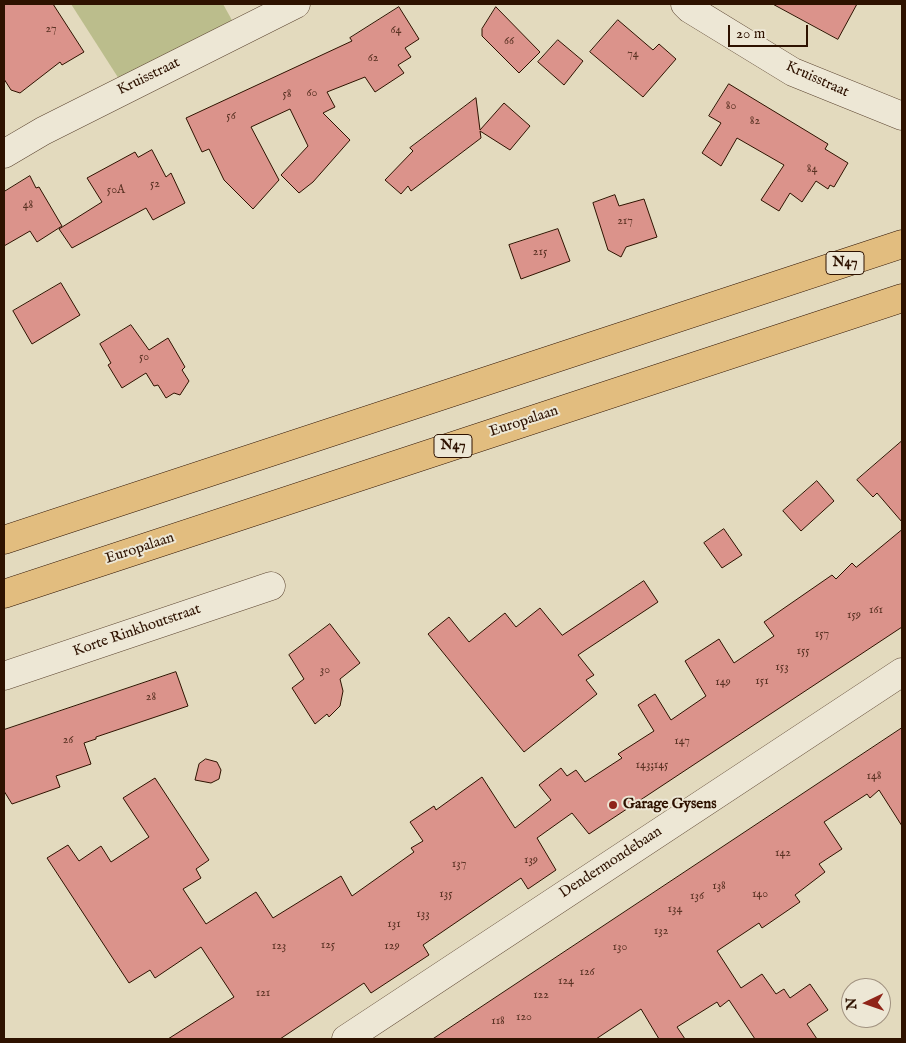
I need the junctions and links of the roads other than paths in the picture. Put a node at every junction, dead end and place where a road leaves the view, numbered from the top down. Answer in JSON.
{"nodes":[{"id":1,"x":296,"y":4,"type":"edge"},
{"id":2,"x":686,"y":4,"type":"edge"},
{"id":3,"x":902,"y":116,"type":"edge"},
{"id":4,"x":4,"y":154,"type":"edge"},
{"id":5,"x":902,"y":244,"type":"edge"},
{"id":6,"x":902,"y":298,"type":"edge"},
{"id":7,"x":4,"y":540,"type":"edge"},
{"id":8,"x":271,"y":586,"type":"dead end"},
{"id":9,"x":4,"y":594,"type":"edge"},
{"id":10,"x":902,"y":672,"type":"edge"},
{"id":11,"x":4,"y":676,"type":"edge"},
{"id":12,"x":346,"y":1039,"type":"edge"}],
"edges":[{"from":1,"to":4,"type":"street","name":"Kruisstraat"},
{"from":2,"to":3,"type":"street","name":"Kruisstraat"},
{"from":5,"to":7,"type":"highway","number":"N47"},
{"from":6,"to":9,"type":"highway","name":"Europalaan","number":"N47"},
{"from":8,"to":11,"type":"street","name":"Korte Rinkhoutstraat"},
{"from":10,"to":12,"type":"street","name":"Dendermondebaan"}]}
